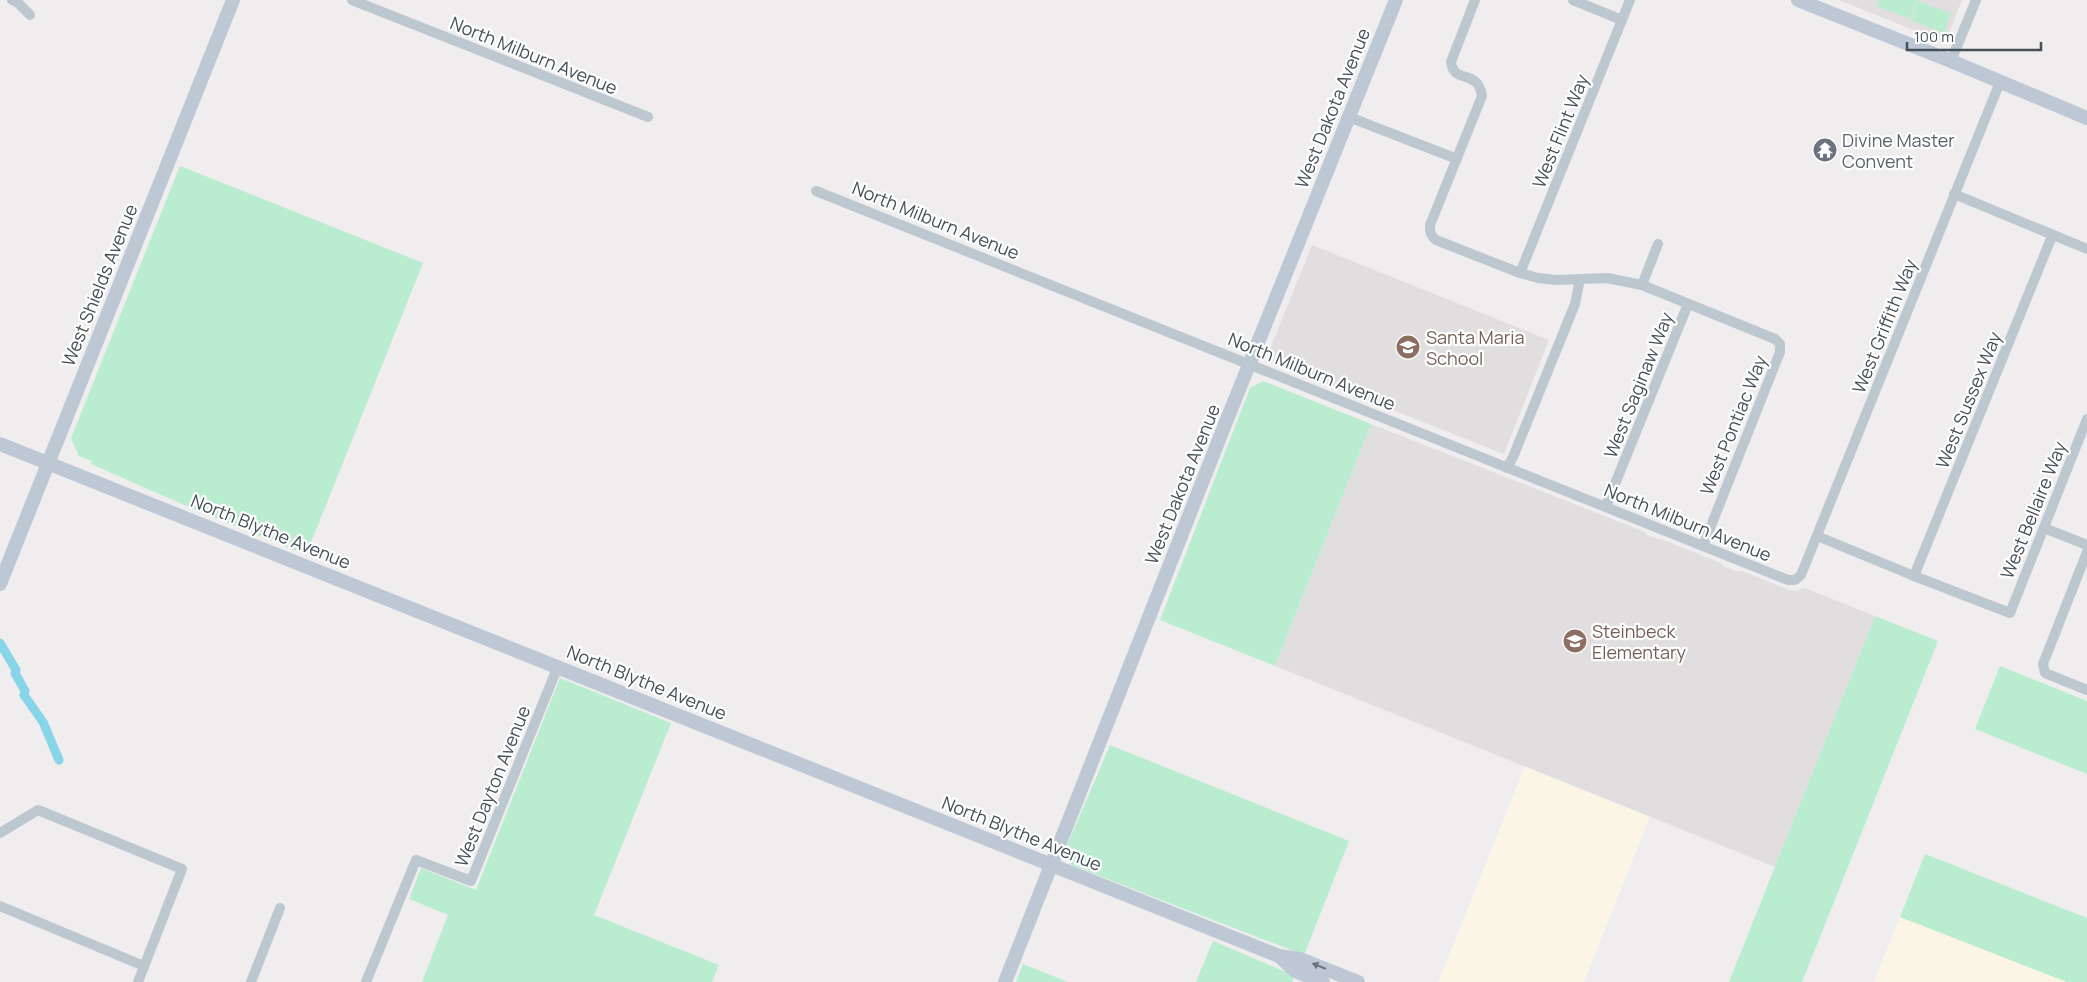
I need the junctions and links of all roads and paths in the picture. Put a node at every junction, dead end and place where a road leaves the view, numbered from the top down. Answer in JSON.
{"nodes":[{"id":1,"x":12,"y":0,"type":"edge"},
{"id":2,"x":233,"y":0,"type":"edge"},
{"id":3,"x":352,"y":0,"type":"edge"},
{"id":4,"x":1396,"y":0,"type":"edge"},
{"id":5,"x":1475,"y":0,"type":"edge"},
{"id":6,"x":1573,"y":0,"type":"edge"},
{"id":7,"x":1630,"y":0,"type":"edge"},
{"id":8,"x":1798,"y":0,"type":"edge"},
{"id":9,"x":1976,"y":0,"type":"edge"},
{"id":10,"x":376,"y":5,"type":"edge"},
{"id":11,"x":30,"y":15,"type":"dead end"},
{"id":12,"x":1622,"y":20,"type":"junction"},
{"id":13,"x":1951,"y":61,"type":"junction"},
{"id":14,"x":2000,"y":82,"type":"junction"},
{"id":15,"x":1349,"y":116,"type":"junction"},
{"id":16,"x":648,"y":117,"type":"dead end"},
{"id":17,"x":2087,"y":118,"type":"edge"},
{"id":18,"x":1457,"y":159,"type":"junction"},
{"id":19,"x":816,"y":190,"type":"dead end"},
{"id":20,"x":1954,"y":194,"type":"junction"},
{"id":21,"x":2052,"y":236,"type":"junction"},
{"id":22,"x":1658,"y":244,"type":"dead end"},
{"id":23,"x":2087,"y":249,"type":"edge"},
{"id":24,"x":1520,"y":273,"type":"junction"},
{"id":25,"x":1580,"y":279,"type":"junction"},
{"id":26,"x":1642,"y":285,"type":"junction"},
{"id":27,"x":1688,"y":304,"type":"junction"},
{"id":28,"x":1251,"y":363,"type":"junction"},
{"id":29,"x":2087,"y":419,"type":"edge"},
{"id":30,"x":0,"y":444,"type":"edge"},
{"id":31,"x":49,"y":463,"type":"junction"},
{"id":32,"x":1507,"y":468,"type":"junction"},
{"id":33,"x":1606,"y":506,"type":"junction"},
{"id":34,"x":2044,"y":528,"type":"junction"},
{"id":35,"x":1817,"y":536,"type":"junction"},
{"id":36,"x":2087,"y":545,"type":"edge"},
{"id":37,"x":1703,"y":546,"type":"junction"},
{"id":38,"x":2087,"y":552,"type":"edge"},
{"id":39,"x":1914,"y":576,"type":"junction"},
{"id":40,"x":1795,"y":580,"type":"joint"},
{"id":41,"x":0,"y":584,"type":"edge"},
{"id":42,"x":558,"y":666,"type":"junction"},
{"id":43,"x":2087,"y":690,"type":"edge"},
{"id":44,"x":0,"y":833,"type":"edge"},
{"id":45,"x":1052,"y":865,"type":"junction"},
{"id":46,"x":0,"y":906,"type":"edge"},
{"id":47,"x":280,"y":908,"type":"dead end"},
{"id":48,"x":1279,"y":956,"type":"junction"},
{"id":49,"x":144,"y":966,"type":"junction"},
{"id":50,"x":138,"y":982,"type":"edge"},
{"id":51,"x":251,"y":982,"type":"edge"},
{"id":52,"x":366,"y":982,"type":"edge"},
{"id":53,"x":1005,"y":982,"type":"edge"},
{"id":54,"x":1323,"y":982,"type":"edge"},
{"id":55,"x":1358,"y":982,"type":"edge"}],
"edges":[{"from":1,"to":11,"type":"street"},
{"from":2,"to":31,"type":"street","name":"West Shields Avenue"},
{"from":3,"to":10,"type":"street","name":"North Milburn Avenue"},
{"from":4,"to":15,"type":"street","name":"West Dakota Avenue"},
{"from":5,"to":18,"type":"street"},
{"from":6,"to":12,"type":"street"},
{"from":7,"to":12,"type":"street","name":"West Flint Way"},
{"from":8,"to":13,"type":"street"},
{"from":9,"to":13,"type":"street"},
{"from":10,"to":16,"type":"street","name":"North Milburn Avenue"},
{"from":12,"to":24,"type":"street","name":"West Flint Way"},
{"from":13,"to":14,"type":"street"},
{"from":14,"to":17,"type":"street"},
{"from":14,"to":20,"type":"street","name":"West Griffith Way"},
{"from":15,"to":18,"type":"street"},
{"from":15,"to":28,"type":"street","name":"West Dakota Avenue"},
{"from":18,"to":24,"type":"street"},
{"from":19,"to":28,"type":"street","name":"North Milburn Avenue"},
{"from":20,"to":21,"type":"street"},
{"from":20,"to":35,"type":"street","name":"West Griffith Way"},
{"from":21,"to":23,"type":"street"},
{"from":21,"to":39,"type":"street","name":"West Sussex Way"},
{"from":22,"to":26,"type":"street"},
{"from":24,"to":25,"type":"street"},
{"from":25,"to":26,"type":"street"},
{"from":25,"to":32,"type":"street"},
{"from":26,"to":27,"type":"street"},
{"from":27,"to":33,"type":"street","name":"West Saginaw Way"},
{"from":27,"to":37,"type":"street","name":"West Pontiac Way"},
{"from":28,"to":32,"type":"street","name":"North Milburn Avenue"},
{"from":28,"to":45,"type":"street","name":"West Dakota Avenue"},
{"from":29,"to":34,"type":"street","name":"West Bellaire Way"},
{"from":30,"to":31,"type":"street","name":"North Blythe Avenue"},
{"from":31,"to":41,"type":"street","name":"West Shields Avenue"},
{"from":31,"to":42,"type":"street","name":"North Blythe Avenue"},
{"from":32,"to":33,"type":"street","name":"North Milburn Avenue"},
{"from":33,"to":37,"type":"street","name":"North Milburn Avenue"},
{"from":34,"to":36,"type":"street"},
{"from":34,"to":39,"type":"street","name":"West Bellaire Way"},
{"from":35,"to":39,"type":"street"},
{"from":35,"to":40,"type":"street","name":"West Griffith Way"},
{"from":37,"to":40,"type":"street","name":"North Milburn Avenue"},
{"from":38,"to":43,"type":"street"},
{"from":42,"to":45,"type":"street","name":"North Blythe Avenue"},
{"from":42,"to":52,"type":"street","name":"West Dayton Avenue"},
{"from":44,"to":49,"type":"street"},
{"from":45,"to":48,"type":"street","name":"North Blythe Avenue"},
{"from":45,"to":53,"type":"street","name":"West Dakota Avenue"},
{"from":46,"to":49,"type":"street"},
{"from":47,"to":51,"type":"street"},
{"from":48,"to":54,"type":"street","name":"North Blythe Avenue"},
{"from":55,"to":48,"type":"street","name":"North Blythe Avenue","one_way":true},
{"from":49,"to":50,"type":"street"}]}
